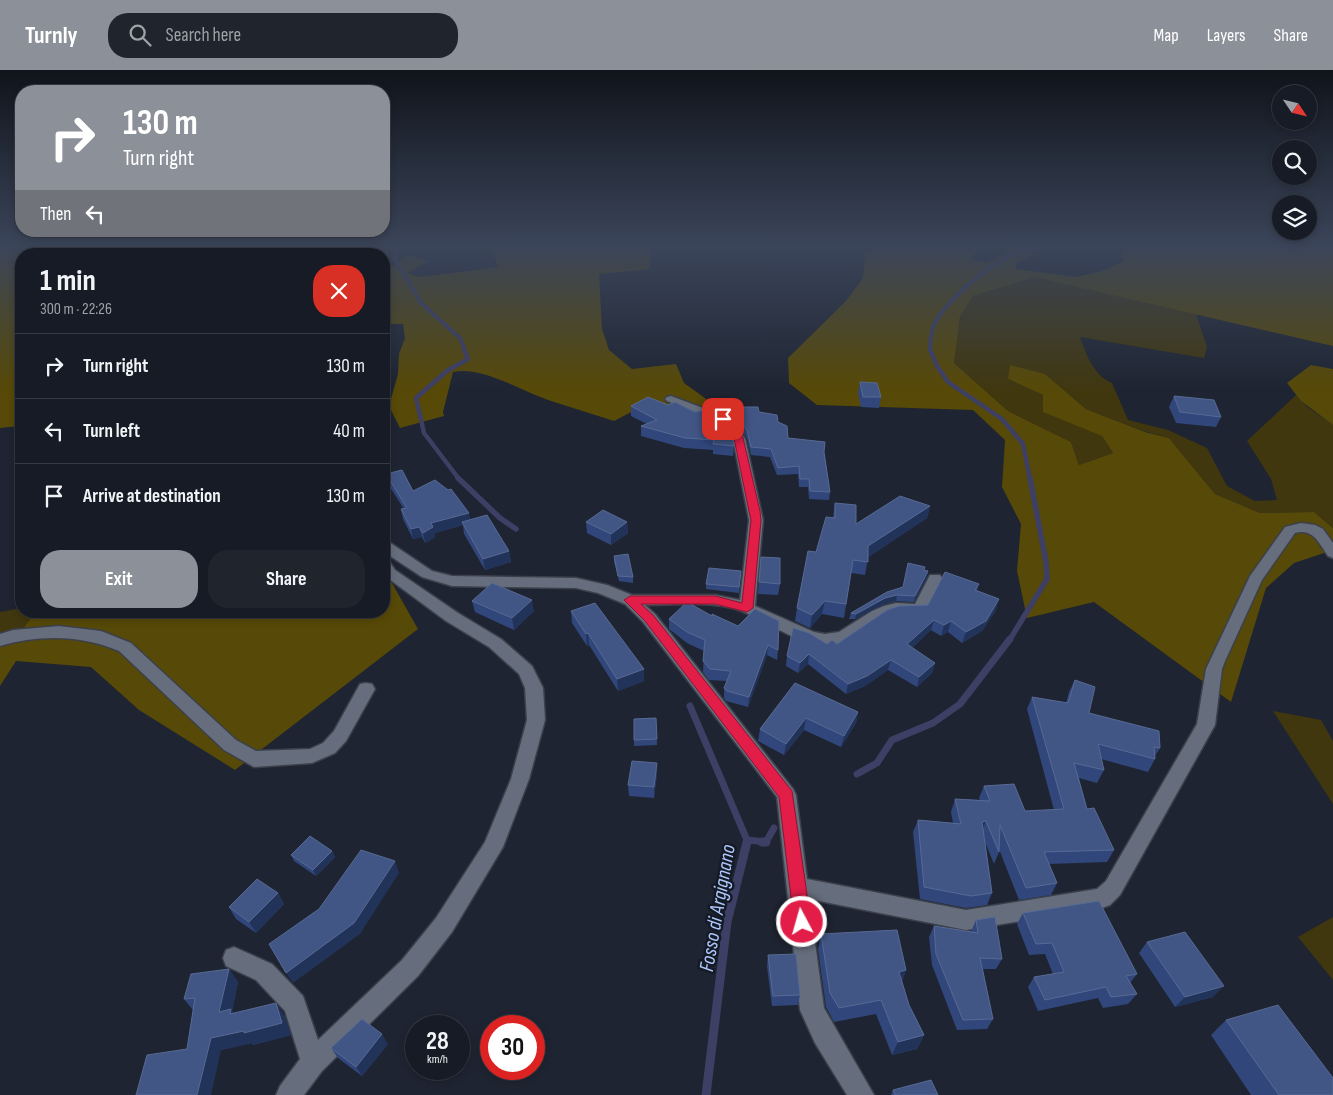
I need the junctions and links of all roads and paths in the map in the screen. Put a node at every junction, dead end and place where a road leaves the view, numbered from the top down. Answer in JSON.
{"nodes":[{"id":1,"x":671,"y":399,"type":"dead end"},
{"id":2,"x":390,"y":549,"type":"edge"},
{"id":3,"x":1333,"y":553,"type":"edge"},
{"id":4,"x":390,"y":573,"type":"edge"},
{"id":5,"x":935,"y":578,"type":"dead end"},
{"id":6,"x":630,"y":600,"type":"junction"},
{"id":7,"x":747,"y":608,"type":"junction"},
{"id":8,"x":0,"y":640,"type":"edge"},
{"id":9,"x":366,"y":689,"type":"dead end"},
{"id":10,"x":798,"y":886,"type":"junction"},
{"id":11,"x":234,"y":958,"type":"dead end"},
{"id":12,"x":313,"y":1062,"type":"junction"},
{"id":13,"x":289,"y":1095,"type":"edge"},
{"id":14,"x":861,"y":1095,"type":"edge"}],
"edges":[{"from":1,"to":7,"type":"street"},
{"from":2,"to":6,"type":"street"},
{"from":3,"to":10,"type":"street"},
{"from":4,"to":12,"type":"street"},
{"from":5,"to":7,"type":"street"},
{"from":6,"to":7,"type":"street"},
{"from":6,"to":10,"type":"street"},
{"from":8,"to":9,"type":"street"},
{"from":10,"to":14,"type":"street"},
{"from":11,"to":12,"type":"street"},
{"from":12,"to":13,"type":"street"}]}
